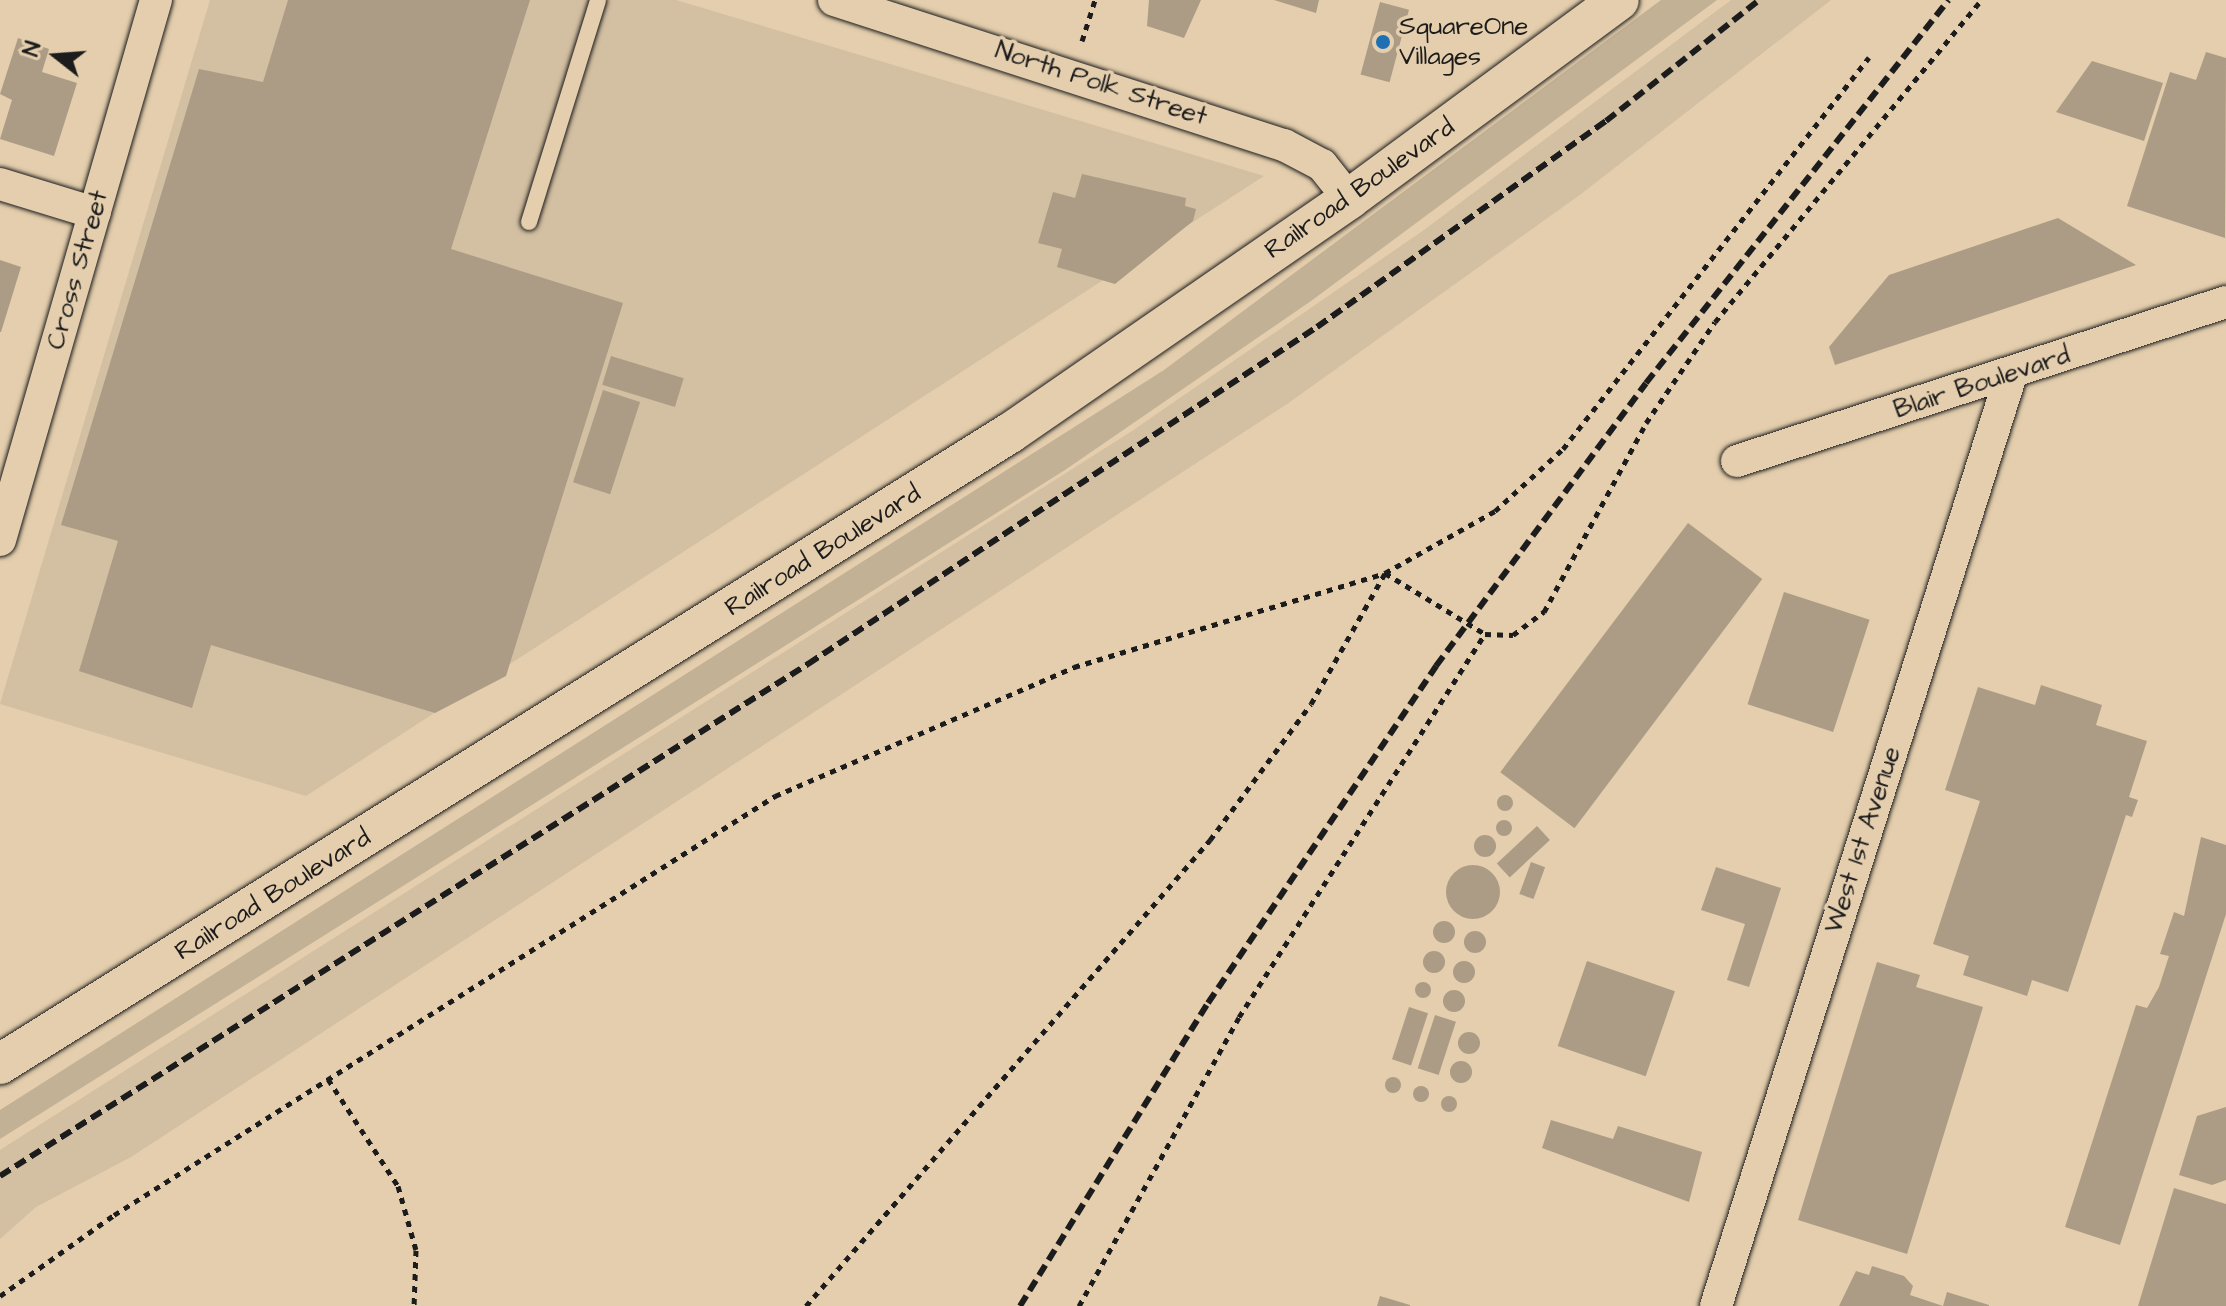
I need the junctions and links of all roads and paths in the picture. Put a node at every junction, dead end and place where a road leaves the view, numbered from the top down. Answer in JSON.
{"nodes":[{"id":1,"x":156,"y":0,"type":"edge"},
{"id":2,"x":598,"y":0,"type":"edge"},
{"id":3,"x":834,"y":0,"type":"edge"},
{"id":4,"x":1095,"y":0,"type":"edge"},
{"id":5,"x":1981,"y":0,"type":"edge"},
{"id":6,"x":1602,"y":5,"type":"edge"},
{"id":7,"x":1869,"y":57,"type":"dead end"},
{"id":8,"x":1072,"y":74,"type":"junction"},
{"id":9,"x":0,"y":184,"type":"edge"},
{"id":10,"x":1349,"y":199,"type":"junction"},
{"id":11,"x":95,"y":213,"type":"junction"},
{"id":12,"x":529,"y":222,"type":"dead end"},
{"id":13,"x":2226,"y":302,"type":"edge"},
{"id":14,"x":2011,"y":375,"type":"junction"},
{"id":15,"x":1737,"y":461,"type":"dead end"},
{"id":16,"x":0,"y":540,"type":"edge"},
{"id":17,"x":1385,"y":573,"type":"junction"},
{"id":18,"x":1485,"y":634,"type":"junction"},
{"id":19,"x":0,"y":1064,"type":"edge"},
{"id":20,"x":328,"y":1079,"type":"junction"},
{"id":21,"x":0,"y":1296,"type":"edge"},
{"id":22,"x":414,"y":1306,"type":"edge"},
{"id":23,"x":806,"y":1306,"type":"edge"},
{"id":24,"x":1079,"y":1306,"type":"edge"},
{"id":25,"x":1716,"y":1306,"type":"edge"}],
"edges":[{"from":1,"to":11,"type":"street","name":"Cross Street"},
{"from":2,"to":12,"type":"lane"},
{"from":3,"to":8,"type":"street","name":"North Polk Street"},
{"from":4,"to":8,"type":"path"},
{"from":5,"to":18,"type":"path"},
{"from":6,"to":10,"type":"street","name":"Railroad Boulevard"},
{"from":7,"to":17,"type":"path"},
{"from":8,"to":10,"type":"street","name":"North Polk Street"},
{"from":9,"to":11,"type":"street"},
{"from":10,"to":19,"type":"street","name":"Railroad Boulevard"},
{"from":11,"to":16,"type":"street","name":"Cross Street"},
{"from":13,"to":14,"type":"street","name":"Blair Boulevard"},
{"from":14,"to":15,"type":"street","name":"Blair Boulevard"},
{"from":14,"to":25,"type":"street","name":"West 1st Avenue"},
{"from":17,"to":18,"type":"path"},
{"from":17,"to":20,"type":"path"},
{"from":17,"to":23,"type":"path"},
{"from":18,"to":24,"type":"path"},
{"from":20,"to":21,"type":"path"},
{"from":20,"to":22,"type":"path"}]}
